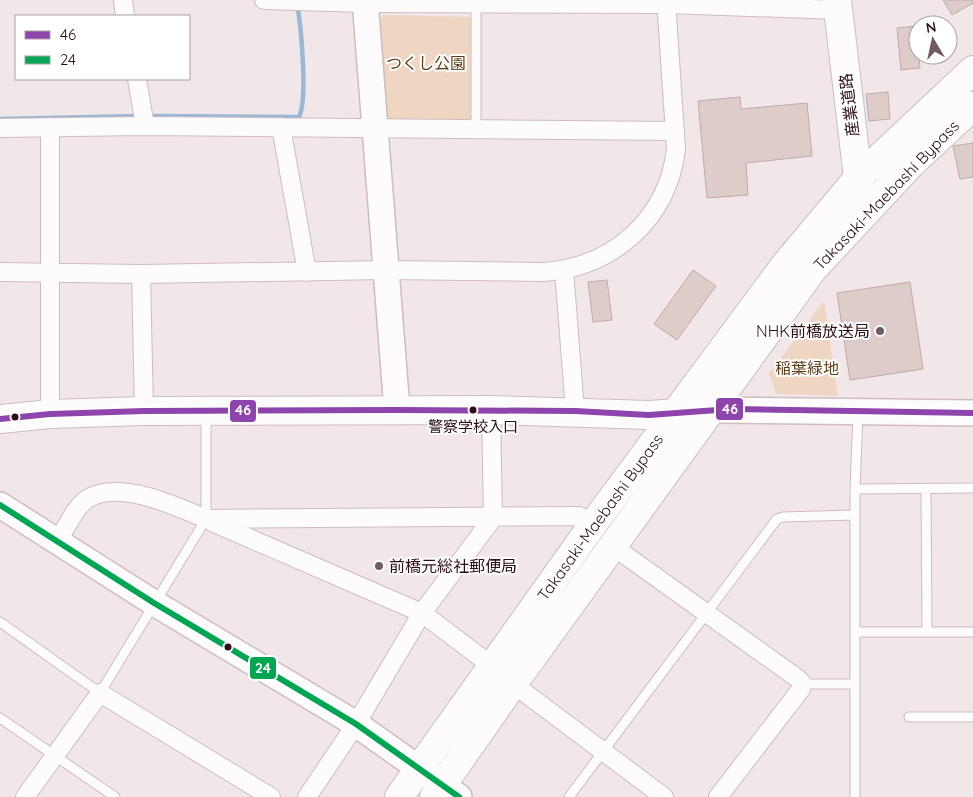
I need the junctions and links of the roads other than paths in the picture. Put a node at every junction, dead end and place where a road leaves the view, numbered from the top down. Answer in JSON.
{"nodes":[{"id":1,"x":122,"y":0,"type":"edge"},
{"id":2,"x":264,"y":0,"type":"edge"},
{"id":3,"x":366,"y":2,"type":"edge"},
{"id":4,"x":666,"y":2,"type":"edge"},
{"id":5,"x":476,"y":3,"type":"junction"},
{"id":6,"x":837,"y":5,"type":"edge"},
{"id":7,"x":126,"y":15,"type":"edge"},
{"id":8,"x":973,"y":70,"type":"edge"},
{"id":9,"x":137,"y":80,"type":"edge"},
{"id":10,"x":972,"y":109,"type":"edge"},
{"id":11,"x":145,"y":126,"type":"junction"},
{"id":12,"x":50,"y":127,"type":"junction"},
{"id":13,"x":281,"y":127,"type":"junction"},
{"id":14,"x":0,"y":128,"type":"edge"},
{"id":15,"x":374,"y":129,"type":"junction"},
{"id":16,"x":476,"y":129,"type":"junction"},
{"id":17,"x":675,"y":131,"type":"junction"},
{"id":18,"x":858,"y":178,"type":"junction"},
{"id":19,"x":869,"y":208,"type":"junction"},
{"id":20,"x":386,"y":270,"type":"junction"},
{"id":21,"x":564,"y":270,"type":"junction"},
{"id":22,"x":0,"y":272,"type":"edge"},
{"id":23,"x":51,"y":272,"type":"junction"},
{"id":24,"x":307,"y":272,"type":"junction"},
{"id":25,"x":141,"y":274,"type":"junction"},
{"id":26,"x":397,"y":410,"type":"junction"},
{"id":27,"x":491,"y":410,"type":"junction"},
{"id":28,"x":713,"y":410,"type":"junction"},
{"id":29,"x":144,"y":411,"type":"junction"},
{"id":30,"x":206,"y":411,"type":"junction"},
{"id":31,"x":575,"y":411,"type":"junction"},
{"id":32,"x":858,"y":412,"type":"junction"},
{"id":33,"x":675,"y":413,"type":"junction"},
{"id":34,"x":973,"y":413,"type":"edge"},
{"id":35,"x":50,"y":414,"type":"junction"},
{"id":36,"x":0,"y":419,"type":"edge"},
{"id":37,"x":973,"y":488,"type":"edge"},
{"id":38,"x":855,"y":489,"type":"junction"},
{"id":39,"x":926,"y":489,"type":"junction"},
{"id":40,"x":0,"y":505,"type":"edge"},
{"id":41,"x":855,"y":515,"type":"junction"},
{"id":42,"x":493,"y":518,"type":"junction"},
{"id":43,"x":206,"y":519,"type":"junction"},
{"id":44,"x":594,"y":523,"type":"junction"},
{"id":45,"x":58,"y":541,"type":"junction"},
{"id":46,"x":614,"y":547,"type":"junction"},
{"id":47,"x":154,"y":603,"type":"junction"},
{"id":48,"x":422,"y":613,"type":"junction"},
{"id":49,"x":706,"y":613,"type":"junction"},
{"id":50,"x":0,"y":622,"type":"edge"},
{"id":51,"x":855,"y":632,"type":"junction"},
{"id":52,"x":927,"y":632,"type":"junction"},
{"id":53,"x":973,"y":632,"type":"edge"},
{"id":54,"x":492,"y":666,"type":"junction"},
{"id":55,"x":513,"y":684,"type":"junction"},
{"id":56,"x":802,"y":684,"type":"junction"},
{"id":57,"x":854,"y":684,"type":"junction"},
{"id":58,"x":100,"y":693,"type":"junction"},
{"id":59,"x":973,"y":717,"type":"edge"},
{"id":60,"x":0,"y":718,"type":"edge"},
{"id":61,"x":909,"y":718,"type":"dead end"},
{"id":62,"x":356,"y":724,"type":"junction"},
{"id":63,"x":604,"y":752,"type":"junction"},
{"id":64,"x":55,"y":756,"type":"junction"},
{"id":65,"x":419,"y":769,"type":"junction"},
{"id":66,"x":445,"y":793,"type":"edge"},
{"id":67,"x":26,"y":797,"type":"edge"},
{"id":68,"x":115,"y":797,"type":"edge"},
{"id":69,"x":271,"y":797,"type":"edge"},
{"id":70,"x":307,"y":797,"type":"edge"},
{"id":71,"x":399,"y":797,"type":"edge"},
{"id":72,"x":569,"y":797,"type":"edge"},
{"id":73,"x":664,"y":797,"type":"edge"},
{"id":74,"x":718,"y":797,"type":"edge"},
{"id":75,"x":854,"y":797,"type":"edge"}],
"edges":[{"from":1,"to":7,"type":"street"},
{"from":2,"to":3,"type":"street"},
{"from":3,"to":5,"type":"street"},
{"from":3,"to":15,"type":"street"},
{"from":4,"to":5,"type":"street"},
{"from":4,"to":6,"type":"street"},
{"from":4,"to":17,"type":"street"},
{"from":5,"to":16,"type":"lane"},
{"from":6,"to":18,"type":"main road","name":"産業道路"},
{"from":8,"to":18,"type":"main road","name":"Takasaki-Maebashi Bypass"},
{"from":9,"to":11,"type":"street"},
{"from":10,"to":19,"type":"main road","name":"Takasaki-Maebashi Bypass"},
{"from":11,"to":12,"type":"street"},
{"from":11,"to":13,"type":"street"},
{"from":12,"to":14,"type":"street"},
{"from":12,"to":23,"type":"street"},
{"from":13,"to":15,"type":"street"},
{"from":13,"to":24,"type":"street"},
{"from":15,"to":16,"type":"street"},
{"from":15,"to":20,"type":"street"},
{"from":16,"to":17,"type":"street"},
{"from":17,"to":21,"type":"street"},
{"from":18,"to":19,"type":"main road","name":"産業道路"},
{"from":18,"to":33,"type":"main road","name":"Takasaki-Maebashi Bypass"},
{"from":19,"to":28,"type":"main road","name":"Takasaki-Maebashi Bypass"},
{"from":20,"to":21,"type":"street"},
{"from":20,"to":24,"type":"street"},
{"from":20,"to":26,"type":"street"},
{"from":21,"to":31,"type":"street"},
{"from":22,"to":23,"type":"street"},
{"from":23,"to":25,"type":"street"},
{"from":23,"to":35,"type":"street"},
{"from":24,"to":25,"type":"street"},
{"from":25,"to":29,"type":"street"},
{"from":26,"to":27,"type":"main road"},
{"from":26,"to":30,"type":"main road"},
{"from":27,"to":31,"type":"main road"},
{"from":27,"to":42,"type":"street"},
{"from":28,"to":32,"type":"street"},
{"from":28,"to":33,"type":"main road"},
{"from":28,"to":46,"type":"main road","name":"Takasaki-Maebashi Bypass"},
{"from":29,"to":30,"type":"main road"},
{"from":29,"to":35,"type":"main road"},
{"from":30,"to":43,"type":"lane"},
{"from":31,"to":33,"type":"main road"},
{"from":32,"to":34,"type":"street"},
{"from":32,"to":38,"type":"lane"},
{"from":33,"to":44,"type":"main road","name":"Takasaki-Maebashi Bypass"},
{"from":35,"to":36,"type":"main road"},
{"from":37,"to":39,"type":"lane"},
{"from":38,"to":39,"type":"lane"},
{"from":38,"to":41,"type":"lane"},
{"from":39,"to":52,"type":"lane"},
{"from":40,"to":45,"type":"street"},
{"from":41,"to":49,"type":"lane"},
{"from":41,"to":51,"type":"lane"},
{"from":42,"to":43,"type":"street"},
{"from":42,"to":44,"type":"street"},
{"from":42,"to":48,"type":"street"},
{"from":43,"to":45,"type":"street"},
{"from":43,"to":47,"type":"lane"},
{"from":43,"to":48,"type":"street"},
{"from":44,"to":54,"type":"main road","name":"Takasaki-Maebashi Bypass"},
{"from":45,"to":47,"type":"street"},
{"from":46,"to":49,"type":"street"},
{"from":46,"to":55,"type":"main road","name":"Takasaki-Maebashi Bypass"},
{"from":47,"to":58,"type":"lane"},
{"from":47,"to":62,"type":"street"},
{"from":48,"to":54,"type":"street"},
{"from":48,"to":62,"type":"street"},
{"from":49,"to":56,"type":"street"},
{"from":49,"to":63,"type":"lane"},
{"from":50,"to":58,"type":"lane"},
{"from":51,"to":52,"type":"lane"},
{"from":51,"to":57,"type":"lane"},
{"from":52,"to":53,"type":"lane"},
{"from":54,"to":65,"type":"main road","name":"Takasaki-Maebashi Bypass"},
{"from":55,"to":63,"type":"street"},
{"from":55,"to":66,"type":"main road","name":"Takasaki-Maebashi Bypass"},
{"from":56,"to":57,"type":"lane"},
{"from":56,"to":74,"type":"street"},
{"from":57,"to":75,"type":"lane"},
{"from":58,"to":64,"type":"street"},
{"from":58,"to":69,"type":"street"},
{"from":59,"to":61,"type":"lane"},
{"from":60,"to":64,"type":"lane"},
{"from":62,"to":65,"type":"street"},
{"from":62,"to":70,"type":"street"},
{"from":63,"to":72,"type":"lane"},
{"from":63,"to":73,"type":"street"},
{"from":64,"to":67,"type":"street"},
{"from":64,"to":68,"type":"lane"},
{"from":65,"to":66,"type":"street"},
{"from":65,"to":71,"type":"main road","name":"Takasaki-Maebashi Bypass"}]}
